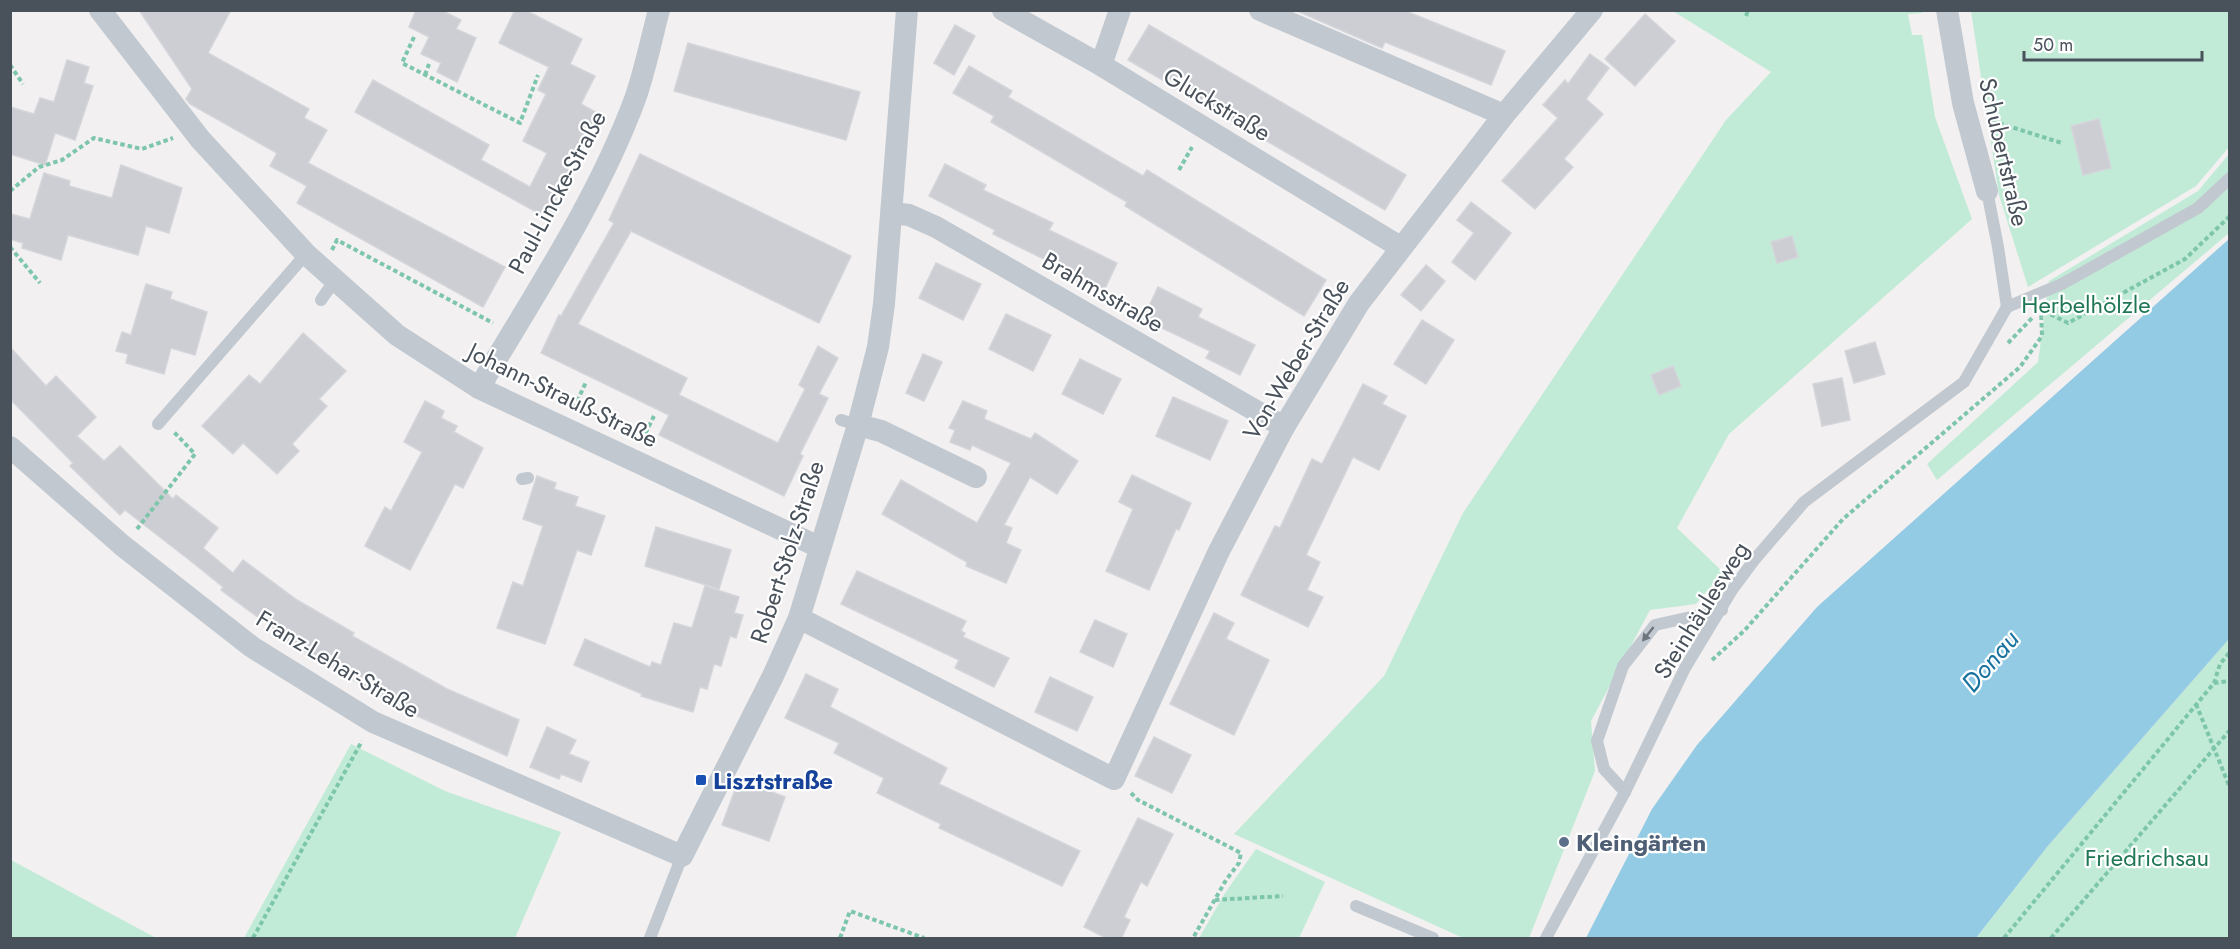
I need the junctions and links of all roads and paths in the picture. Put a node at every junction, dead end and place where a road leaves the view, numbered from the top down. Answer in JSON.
{"nodes":[{"id":1,"x":658,"y":10,"type":"edge"},
{"id":2,"x":907,"y":10,"type":"edge"},
{"id":3,"x":1003,"y":10,"type":"edge"},
{"id":4,"x":1120,"y":10,"type":"edge"},
{"id":5,"x":1260,"y":10,"type":"edge"},
{"id":6,"x":1592,"y":10,"type":"edge"},
{"id":7,"x":1748,"y":10,"type":"edge"},
{"id":8,"x":1947,"y":10,"type":"edge"},
{"id":9,"x":105,"y":15,"type":"edge"},
{"id":10,"x":1746,"y":16,"type":"dead end"},
{"id":11,"x":414,"y":37,"type":"dead end"},
{"id":12,"x":429,"y":63,"type":"dead end"},
{"id":13,"x":10,"y":65,"type":"edge"},
{"id":14,"x":1101,"y":65,"type":"junction"},
{"id":15,"x":425,"y":75,"type":"junction"},
{"id":16,"x":538,"y":75,"type":"dead end"},
{"id":17,"x":23,"y":84,"type":"dead end"},
{"id":18,"x":1966,"y":112,"type":"junction"},
{"id":19,"x":1504,"y":115,"type":"junction"},
{"id":20,"x":190,"y":126,"type":"junction"},
{"id":21,"x":2062,"y":143,"type":"dead end"},
{"id":22,"x":2229,"y":178,"type":"edge"},
{"id":23,"x":10,"y":191,"type":"edge"},
{"id":24,"x":1987,"y":191,"type":"joint"},
{"id":25,"x":892,"y":213,"type":"junction"},
{"id":26,"x":2229,"y":216,"type":"edge"},
{"id":27,"x":10,"y":247,"type":"edge"},
{"id":28,"x":1400,"y":247,"type":"junction"},
{"id":29,"x":306,"y":254,"type":"junction"},
{"id":30,"x":329,"y":275,"type":"junction"},
{"id":31,"x":40,"y":283,"type":"dead end"},
{"id":32,"x":321,"y":300,"type":"dead end"},
{"id":33,"x":2007,"y":307,"type":"junction"},
{"id":34,"x":2041,"y":309,"type":"junction"},
{"id":35,"x":511,"y":332,"type":"junction"},
{"id":36,"x":478,"y":388,"type":"junction"},
{"id":37,"x":161,"y":419,"type":"joint"},
{"id":38,"x":849,"y":422,"type":"junction"},
{"id":39,"x":1284,"y":427,"type":"junction"},
{"id":40,"x":10,"y":447,"type":"edge"},
{"id":41,"x":976,"y":477,"type":"dead end"},
{"id":42,"x":123,"y":546,"type":"junction"},
{"id":43,"x":819,"y":547,"type":"junction"},
{"id":44,"x":1722,"y":610,"type":"junction"},
{"id":45,"x":799,"y":618,"type":"junction"},
{"id":46,"x":2229,"y":652,"type":"edge"},
{"id":47,"x":1685,"y":668,"type":"junction"},
{"id":48,"x":2229,"y":681,"type":"edge"},
{"id":49,"x":2214,"y":684,"type":"junction"},
{"id":50,"x":2196,"y":704,"type":"junction"},
{"id":51,"x":373,"y":722,"type":"junction"},
{"id":52,"x":2229,"y":730,"type":"edge"},
{"id":53,"x":2214,"y":747,"type":"junction"},
{"id":54,"x":1114,"y":779,"type":"junction"},
{"id":55,"x":2229,"y":788,"type":"edge"},
{"id":56,"x":1625,"y":792,"type":"junction"},
{"id":57,"x":682,"y":856,"type":"junction"},
{"id":58,"x":1283,"y":896,"type":"dead end"},
{"id":59,"x":1215,"y":900,"type":"junction"},
{"id":60,"x":1356,"y":906,"type":"dead end"},
{"id":61,"x":253,"y":939,"type":"edge"},
{"id":62,"x":650,"y":939,"type":"edge"},
{"id":63,"x":840,"y":939,"type":"edge"},
{"id":64,"x":924,"y":939,"type":"edge"},
{"id":65,"x":1193,"y":939,"type":"edge"},
{"id":66,"x":1433,"y":939,"type":"edge"},
{"id":67,"x":1546,"y":939,"type":"edge"},
{"id":68,"x":2004,"y":939,"type":"edge"},
{"id":69,"x":2051,"y":939,"type":"edge"}],
"edges":[{"from":1,"to":35,"type":"street","name":"Paul-Lincke-Straße"},
{"from":2,"to":25,"type":"street","name":"Robert-Stolz-Straße"},
{"from":3,"to":14,"type":"street","name":"Gluckstraße"},
{"from":4,"to":14,"type":"street"},
{"from":5,"to":19,"type":"street"},
{"from":6,"to":19,"type":"street","name":"Von-Weber-Straße"},
{"from":7,"to":10,"type":"path"},
{"from":8,"to":18,"type":"street","name":"Schubertstraße"},
{"from":9,"to":20,"type":"street","name":"Johann-Strauß-Straße"},
{"from":11,"to":15,"type":"path"},
{"from":12,"to":15,"type":"path"},
{"from":13,"to":17,"type":"path"},
{"from":14,"to":28,"type":"street","name":"Gluckstraße"},
{"from":15,"to":16,"type":"path"},
{"from":18,"to":21,"type":"path"},
{"from":18,"to":24,"type":"street","name":"Schubertstraße"},
{"from":19,"to":28,"type":"street","name":"Von-Weber-Straße"},
{"from":20,"to":23,"type":"path"},
{"from":20,"to":29,"type":"street","name":"Johann-Strauß-Straße"},
{"from":22,"to":33,"type":"lane"},
{"from":24,"to":33,"type":"lane","name":"Schubertstraße"},
{"from":25,"to":38,"type":"street","name":"Robert-Stolz-Straße"},
{"from":25,"to":39,"type":"street","name":"Brahmsstraße"},
{"from":26,"to":34,"type":"path"},
{"from":27,"to":31,"type":"path"},
{"from":28,"to":39,"type":"street","name":"Von-Weber-Straße"},
{"from":29,"to":30,"type":"street","name":"Johann-Strauß-Straße"},
{"from":29,"to":37,"type":"lane"},
{"from":30,"to":32,"type":"lane"},
{"from":30,"to":35,"type":"path"},
{"from":30,"to":36,"type":"street","name":"Johann-Strauß-Straße"},
{"from":33,"to":34,"type":"path"},
{"from":33,"to":44,"type":"lane","name":"Steinhäulesweg"},
{"from":34,"to":47,"type":"path"},
{"from":35,"to":36,"type":"street","name":"Paul-Lincke-Straße"},
{"from":36,"to":43,"type":"street","name":"Johann-Strauß-Straße"},
{"from":37,"to":42,"type":"path"},
{"from":38,"to":41,"type":"street"},
{"from":38,"to":43,"type":"street","name":"Robert-Stolz-Straße"},
{"from":39,"to":54,"type":"street","name":"Von-Weber-Straße"},
{"from":40,"to":42,"type":"street","name":"Franz-Lehar-Straße"},
{"from":42,"to":51,"type":"street","name":"Franz-Lehar-Straße"},
{"from":43,"to":45,"type":"street","name":"Robert-Stolz-Straße"},
{"from":44,"to":47,"type":"lane","name":"Steinhäulesweg"},
{"from":44,"to":56,"type":"lane","one_way":true},
{"from":45,"to":54,"type":"street"},
{"from":45,"to":57,"type":"street","name":"Robert-Stolz-Straße"},
{"from":46,"to":49,"type":"path"},
{"from":47,"to":56,"type":"lane","name":"Steinhäulesweg"},
{"from":48,"to":49,"type":"path"},
{"from":49,"to":50,"type":"path"},
{"from":50,"to":53,"type":"path"},
{"from":50,"to":68,"type":"path"},
{"from":51,"to":57,"type":"street","name":"Franz-Lehar-Straße"},
{"from":51,"to":61,"type":"path"},
{"from":52,"to":53,"type":"path"},
{"from":53,"to":55,"type":"path"},
{"from":53,"to":69,"type":"path"},
{"from":54,"to":59,"type":"path"},
{"from":56,"to":67,"type":"lane","name":"Steinhäulesweg"},
{"from":57,"to":62,"type":"lane"},
{"from":58,"to":59,"type":"path"},
{"from":59,"to":65,"type":"path"},
{"from":60,"to":66,"type":"lane"},
{"from":63,"to":64,"type":"path"}]}
